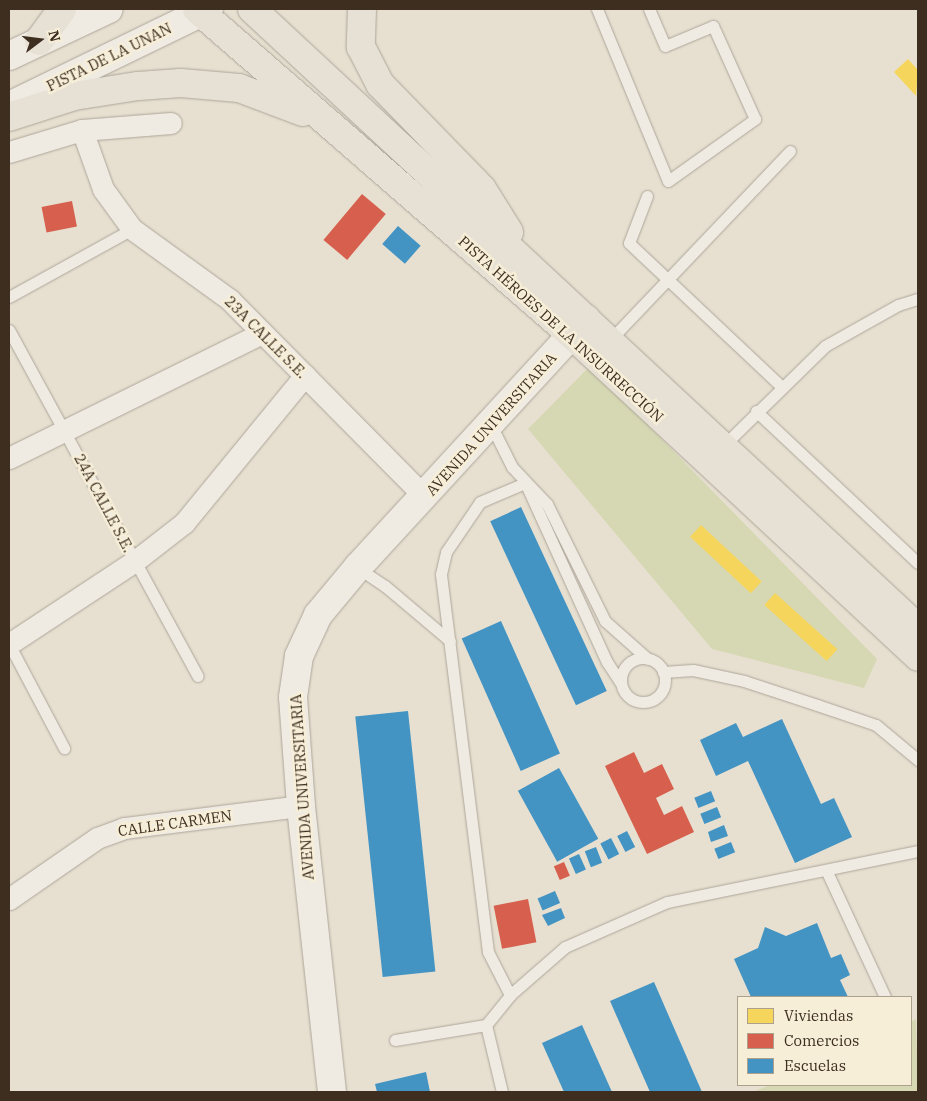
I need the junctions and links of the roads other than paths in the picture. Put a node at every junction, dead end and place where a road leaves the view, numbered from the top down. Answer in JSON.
{"nodes":[{"id":1,"x":62,"y":9,"type":"edge"},
{"id":2,"x":109,"y":9,"type":"edge"},
{"id":3,"x":252,"y":9,"type":"edge"},
{"id":4,"x":362,"y":9,"type":"edge"},
{"id":5,"x":597,"y":9,"type":"edge"},
{"id":6,"x":649,"y":9,"type":"edge"},
{"id":7,"x":202,"y":10,"type":"edge"},
{"id":8,"x":39,"y":41,"type":"junction"},
{"id":9,"x":9,"y":56,"type":"edge"},
{"id":10,"x":9,"y":106,"type":"edge"},
{"id":11,"x":9,"y":117,"type":"edge"},
{"id":12,"x":325,"y":120,"type":"junction"},
{"id":13,"x":171,"y":123,"type":"dead end"},
{"id":14,"x":82,"y":130,"type":"junction"},
{"id":15,"x":790,"y":151,"type":"dead end"},
{"id":16,"x":9,"y":152,"type":"edge"},
{"id":17,"x":647,"y":196,"type":"dead end"},
{"id":18,"x":132,"y":229,"type":"junction"},
{"id":19,"x":528,"y":263,"type":"junction"},
{"id":20,"x":667,"y":280,"type":"junction"},
{"id":21,"x":9,"y":297,"type":"edge"},
{"id":22,"x":918,"y":299,"type":"edge"},
{"id":23,"x":578,"y":327,"type":"junction"},
{"id":24,"x":9,"y":330,"type":"edge"},
{"id":25,"x":262,"y":333,"type":"junction"},
{"id":26,"x":610,"y":340,"type":"junction"},
{"id":27,"x":305,"y":375,"type":"junction"},
{"id":28,"x":780,"y":386,"type":"junction"},
{"id":29,"x":756,"y":411,"type":"junction"},
{"id":30,"x":490,"y":421,"type":"junction"},
{"id":31,"x":64,"y":430,"type":"junction"},
{"id":32,"x":722,"y":447,"type":"junction"},
{"id":33,"x":9,"y":458,"type":"edge"},
{"id":34,"x":525,"y":483,"type":"junction"},
{"id":35,"x":425,"y":497,"type":"junction"},
{"id":36,"x":135,"y":560,"type":"junction"},
{"id":37,"x":918,"y":563,"type":"edge"},
{"id":38,"x":358,"y":568,"type":"junction"},
{"id":39,"x":916,"y":621,"type":"edge"},
{"id":40,"x":450,"y":641,"type":"junction"},
{"id":41,"x":9,"y":644,"type":"edge"},
{"id":42,"x":918,"y":657,"type":"edge"},
{"id":43,"x":648,"y":659,"type":"junction"},
{"id":44,"x":663,"y":672,"type":"junction"},
{"id":45,"x":198,"y":676,"type":"dead end"},
{"id":46,"x":620,"y":682,"type":"junction"},
{"id":47,"x":64,"y":748,"type":"dead end"},
{"id":48,"x":918,"y":760,"type":"edge"},
{"id":49,"x":301,"y":806,"type":"junction"},
{"id":50,"x":918,"y":851,"type":"edge"},
{"id":51,"x":827,"y":872,"type":"junction"},
{"id":52,"x":9,"y":899,"type":"edge"},
{"id":53,"x":510,"y":995,"type":"junction"},
{"id":54,"x":885,"y":996,"type":"edge"},
{"id":55,"x":486,"y":1025,"type":"junction"},
{"id":56,"x":395,"y":1040,"type":"dead end"},
{"id":57,"x":332,"y":1092,"type":"edge"},
{"id":58,"x":502,"y":1092,"type":"edge"}],
"edges":[{"from":1,"to":8,"type":"main road"},
{"from":2,"to":8,"type":"street"},
{"from":3,"to":19,"type":"main road","name":"PISTA HÉROES DE LA INSURRECCIÓN"},
{"from":4,"to":19,"type":"main road"},
{"from":5,"to":6,"type":"lane"},
{"from":7,"to":10,"type":"street","name":"PISTA DE LA UNAN"},
{"from":7,"to":12,"type":"main road","name":"PISTA HÉROES DE LA INSURRECCIÓN"},
{"from":8,"to":9,"type":"street"},
{"from":11,"to":12,"type":"main road"},
{"from":12,"to":23,"type":"main road","name":"PISTA HÉROES DE LA INSURRECCIÓN"},
{"from":13,"to":14,"type":"street"},
{"from":14,"to":16,"type":"street"},
{"from":14,"to":18,"type":"street","name":"23A CALLE S.E."},
{"from":15,"to":20,"type":"lane"},
{"from":17,"to":20,"type":"lane"},
{"from":18,"to":21,"type":"lane"},
{"from":18,"to":25,"type":"street","name":"23A CALLE S.E."},
{"from":19,"to":23,"type":"main road","name":"PISTA HÉROES DE LA INSURRECCIÓN"},
{"from":20,"to":26,"type":"lane"},
{"from":20,"to":28,"type":"lane"},
{"from":22,"to":28,"type":"lane"},
{"from":23,"to":26,"type":"main road","name":"PISTA HÉROES DE LA INSURRECCIÓN"},
{"from":23,"to":30,"type":"street","name":"AVENIDA UNIVERSITARIA"},
{"from":23,"to":42,"type":"main road","name":"PISTA HÉROES DE LA INSURRECCIÓN"},
{"from":24,"to":31,"type":"lane","name":"24A CALLE S.E."},
{"from":25,"to":27,"type":"street","name":"23A CALLE S.E."},
{"from":25,"to":31,"type":"street"},
{"from":26,"to":32,"type":"main road","name":"PISTA HÉROES DE LA INSURRECCIÓN"},
{"from":27,"to":35,"type":"street","name":"23A CALLE S.E."},
{"from":27,"to":36,"type":"street"},
{"from":28,"to":29,"type":"lane"},
{"from":29,"to":32,"type":"lane"},
{"from":29,"to":37,"type":"lane"},
{"from":30,"to":34,"type":"lane"},
{"from":30,"to":35,"type":"street","name":"AVENIDA UNIVERSITARIA"},
{"from":31,"to":33,"type":"street"},
{"from":31,"to":36,"type":"lane","name":"24A CALLE S.E."},
{"from":32,"to":39,"type":"main road","name":"PISTA HÉROES DE LA INSURRECCIÓN"},
{"from":34,"to":40,"type":"lane"},
{"from":34,"to":43,"type":"lane"},
{"from":34,"to":46,"type":"lane"},
{"from":35,"to":38,"type":"street","name":"AVENIDA UNIVERSITARIA"},
{"from":36,"to":41,"type":"street"},
{"from":36,"to":45,"type":"lane","name":"24A CALLE S.E."},
{"from":38,"to":40,"type":"lane"},
{"from":38,"to":49,"type":"street","name":"AVENIDA UNIVERSITARIA"},
{"from":40,"to":53,"type":"lane"},
{"from":41,"to":47,"type":"lane"},
{"from":43,"to":44,"type":"lane"},
{"from":43,"to":46,"type":"lane"},
{"from":44,"to":46,"type":"lane"},
{"from":44,"to":48,"type":"lane"},
{"from":49,"to":52,"type":"street","name":"CALLE CARMEN"},
{"from":49,"to":57,"type":"street","name":"AVENIDA UNIVERSITARIA"},
{"from":50,"to":51,"type":"lane"},
{"from":51,"to":53,"type":"lane"},
{"from":51,"to":54,"type":"lane"},
{"from":53,"to":55,"type":"lane"},
{"from":55,"to":56,"type":"lane"},
{"from":55,"to":58,"type":"lane"}]}
